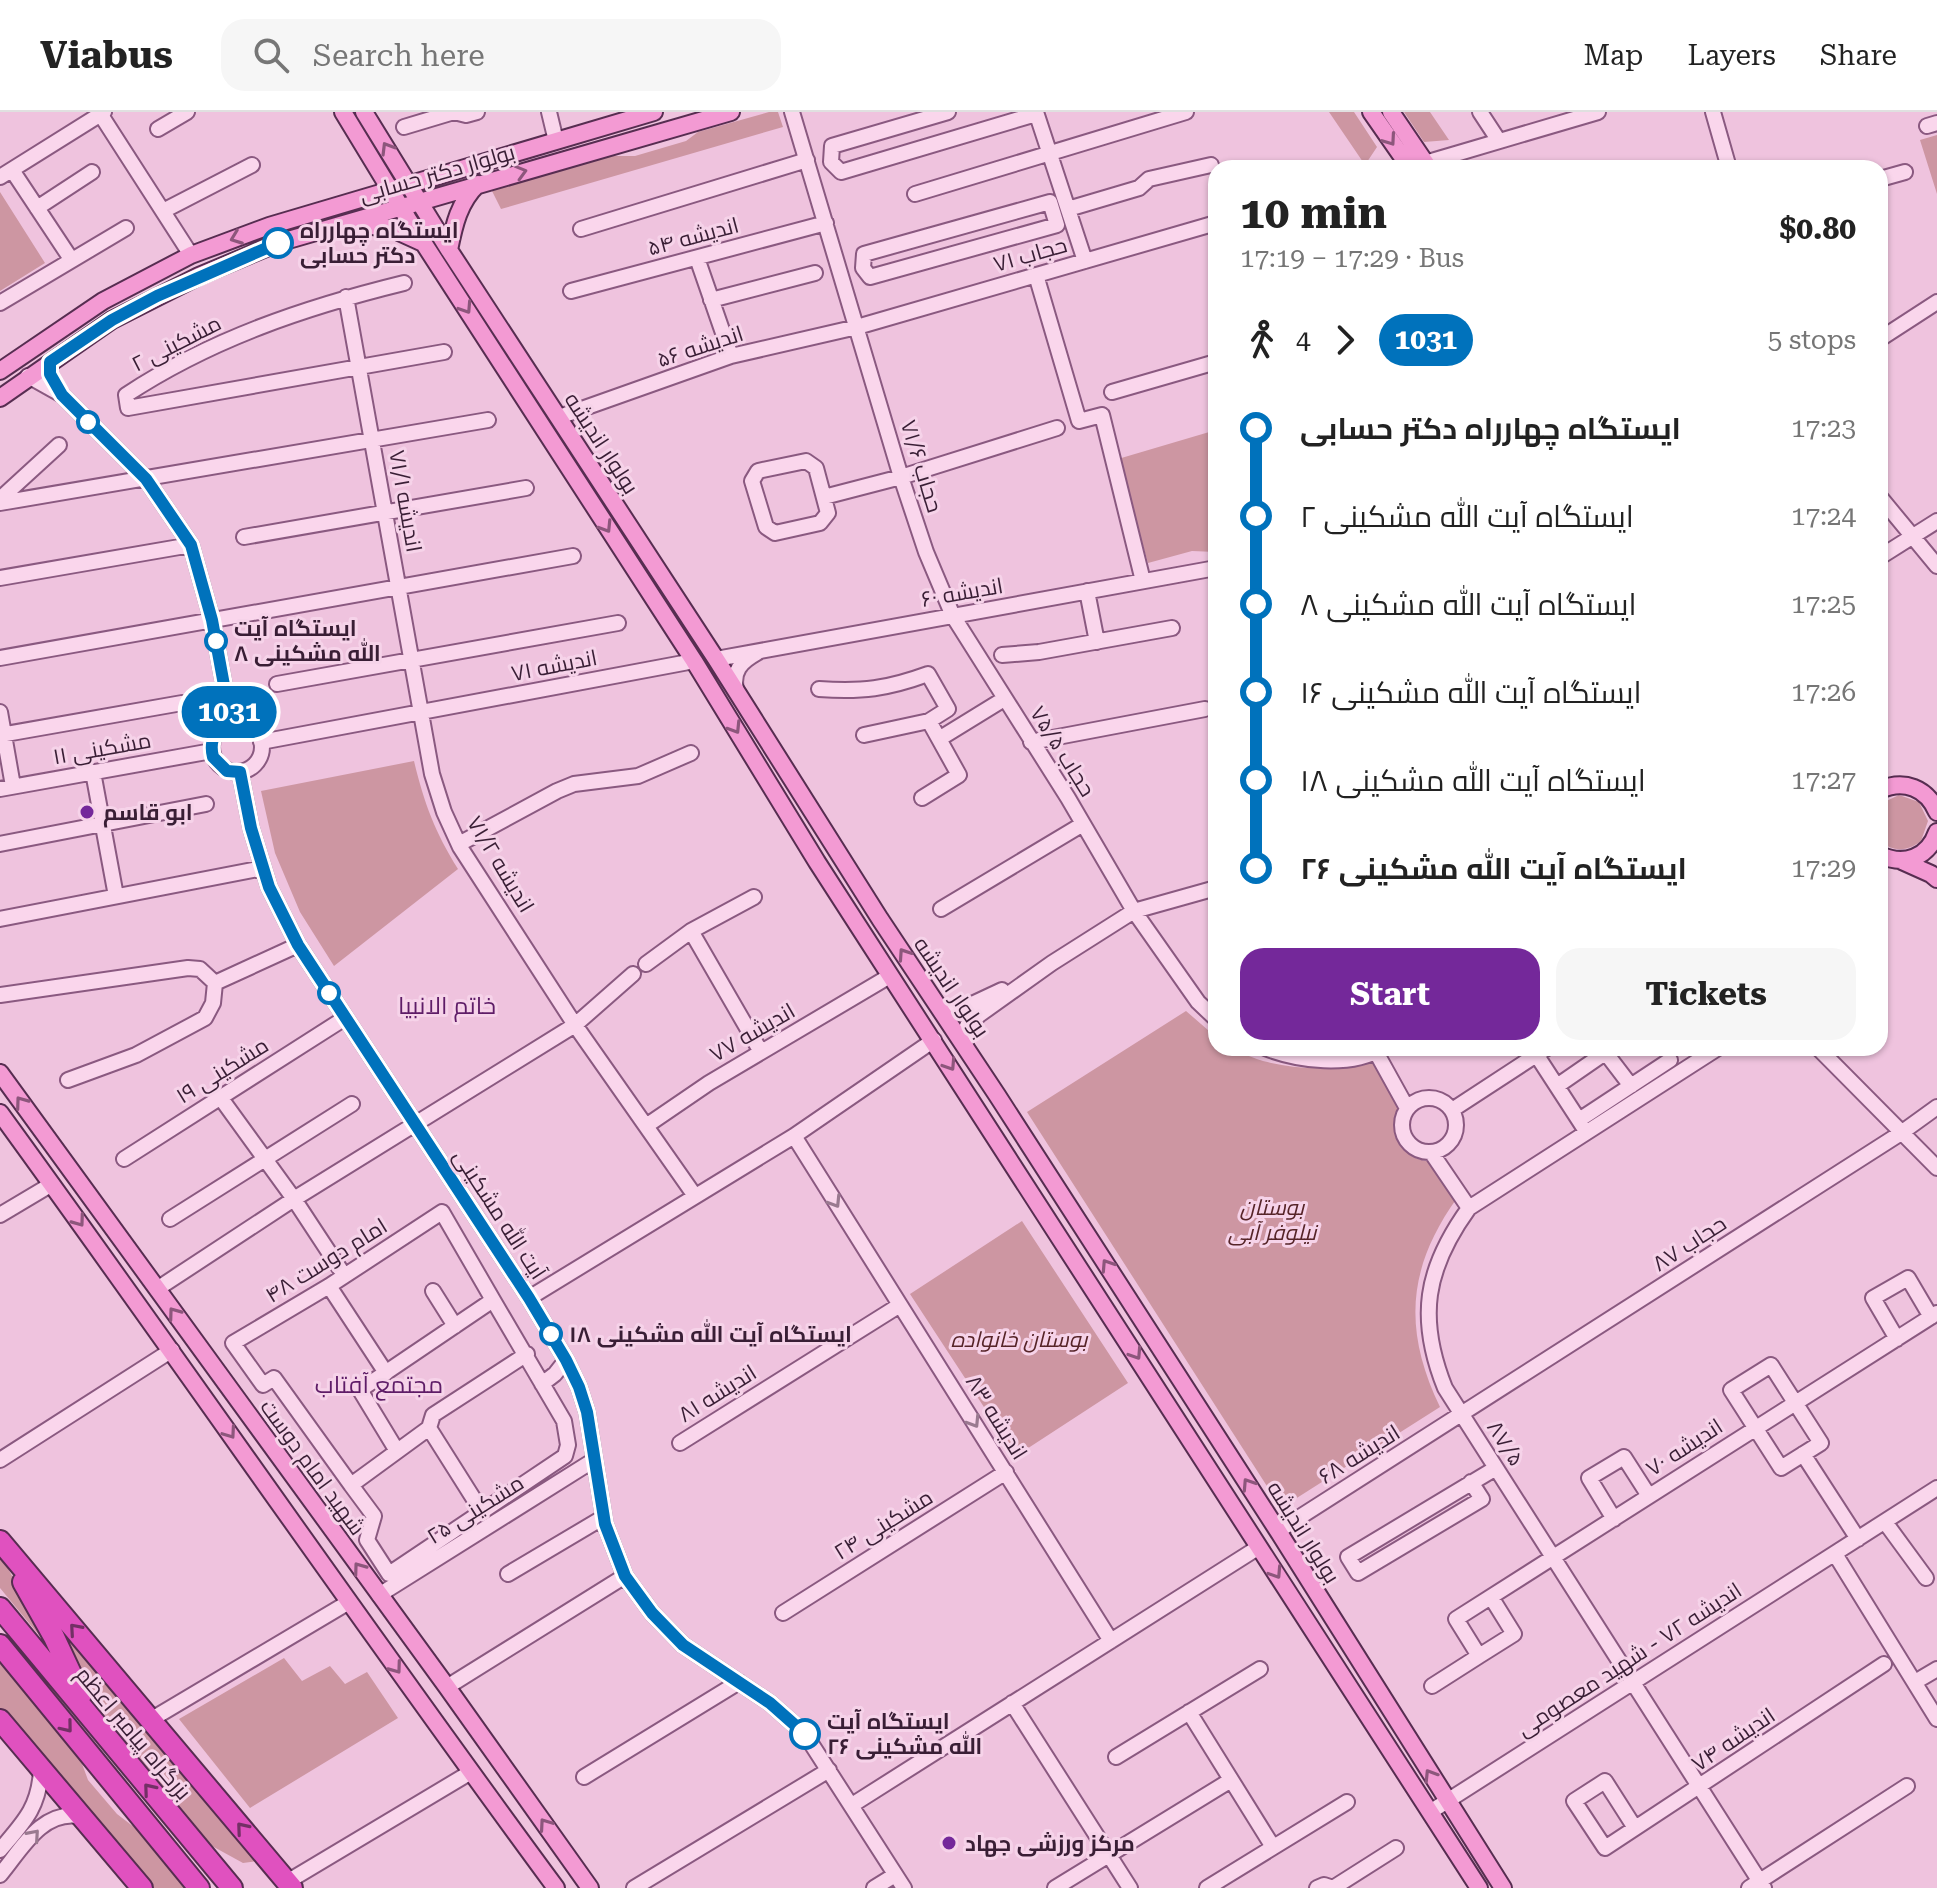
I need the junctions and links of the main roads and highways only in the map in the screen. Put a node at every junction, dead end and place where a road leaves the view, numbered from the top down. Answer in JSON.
{"nodes":[{"id":1,"x":343,"y":112,"type":"edge"},
{"id":2,"x":364,"y":112,"type":"edge"},
{"id":3,"x":654,"y":112,"type":"edge"},
{"id":4,"x":731,"y":112,"type":"edge"},
{"id":5,"x":1371,"y":112,"type":"edge"},
{"id":6,"x":1391,"y":112,"type":"edge"},
{"id":7,"x":1410,"y":160,"type":"edge"},
{"id":8,"x":1413,"y":160,"type":"edge"},
{"id":9,"x":408,"y":184,"type":"junction"},
{"id":10,"x":478,"y":184,"type":"junction"},
{"id":11,"x":391,"y":189,"type":"junction"},
{"id":12,"x":419,"y":200,"type":"junction"},
{"id":13,"x":400,"y":206,"type":"junction"},
{"id":14,"x":336,"y":224,"type":"junction"},
{"id":15,"x":423,"y":243,"type":"junction"},
{"id":16,"x":449,"y":250,"type":"junction"},
{"id":17,"x":0,"y":371,"type":"edge"},
{"id":18,"x":0,"y":398,"type":"edge"},
{"id":19,"x":1888,"y":786,"type":"edge"},
{"id":20,"x":1937,"y":812,"type":"edge"},
{"id":21,"x":1936,"y":839,"type":"edge"},
{"id":22,"x":1888,"y":857,"type":"edge"},
{"id":23,"x":1902,"y":861,"type":"junction"},
{"id":24,"x":1937,"y":879,"type":"edge"},
{"id":25,"x":880,"y":919,"type":"junction"},
{"id":26,"x":862,"y":931,"type":"junction"},
{"id":27,"x":0,"y":1073,"type":"edge"},
{"id":28,"x":0,"y":1113,"type":"edge"},
{"id":29,"x":191,"y":1336,"type":"junction"},
{"id":30,"x":172,"y":1350,"type":"junction"},
{"id":31,"x":0,"y":1541,"type":"edge"},
{"id":32,"x":0,"y":1608,"type":"edge"},
{"id":33,"x":0,"y":1645,"type":"edge"},
{"id":34,"x":0,"y":1720,"type":"edge"},
{"id":35,"x":94,"y":1724,"type":"junction"},
{"id":36,"x":289,"y":1885,"type":"edge"},
{"id":37,"x":142,"y":1888,"type":"edge"},
{"id":38,"x":199,"y":1888,"type":"edge"},
{"id":39,"x":232,"y":1888,"type":"edge"},
{"id":40,"x":556,"y":1888,"type":"edge"},
{"id":41,"x":590,"y":1888,"type":"edge"},
{"id":42,"x":1479,"y":1888,"type":"edge"},
{"id":43,"x":1503,"y":1888,"type":"edge"}],
"edges":[{"from":1,"to":11,"type":"main road","name":"بولوار اندیشه"},
{"from":9,"to":2,"type":"main road","name":"بولوار اندیشه","one_way":true},
{"from":3,"to":9,"type":"main road","name":"بولوار دکتر حسابی"},
{"from":10,"to":4,"type":"main road","name":"بولوار دکتر حسابی","one_way":true},
{"from":5,"to":7,"type":"main road","one_way":true},
{"from":6,"to":8,"type":"main road"},
{"from":9,"to":11,"type":"main road","name":"بولوار دکتر حسابی"},
{"from":9,"to":12,"type":"main road","name":"بولوار اندیشه"},
{"from":10,"to":12,"type":"main road","name":"بولوار دکتر حسابی"},
{"from":10,"to":16,"type":"main road"},
{"from":11,"to":13,"type":"main road","name":"بولوار اندیشه"},
{"from":11,"to":17,"type":"main road","name":"بولوار دکتر حسابی","one_way":true},
{"from":12,"to":13,"type":"main road","name":"بولوار دکتر حسابی"},
{"from":12,"to":16,"type":"main road","name":"بولوار اندیشه"},
{"from":13,"to":14,"type":"main road","name":"بولوار دکتر حسابی"},
{"from":13,"to":15,"type":"main road","name":"بولوار اندیشه"},
{"from":14,"to":15,"type":"main road"},
{"from":14,"to":18,"type":"main road","name":"بولوار دکتر حسابی"},
{"from":15,"to":26,"type":"main road","name":"بولوار اندیشه","one_way":true},
{"from":16,"to":25,"type":"main road","name":"بولوار اندیشه"},
{"from":19,"to":20,"type":"main road"},
{"from":21,"to":23,"type":"main road"},
{"from":22,"to":23,"type":"main road"},
{"from":23,"to":24,"type":"main road"},
{"from":25,"to":26,"type":"main road"},
{"from":43,"to":25,"type":"main road","name":"بولوار اندیشه","one_way":true},
{"from":26,"to":42,"type":"main road","name":"بولوار اندیشه","one_way":true},
{"from":29,"to":27,"type":"main road","name":"شهید امام دوست","one_way":true},
{"from":28,"to":30,"type":"main road","one_way":true},
{"from":29,"to":30,"type":"main road"},
{"from":41,"to":29,"type":"main road","name":"شهید امام دوست","one_way":true},
{"from":30,"to":40,"type":"main road","one_way":true},
{"from":31,"to":35,"type":"highway"},
{"from":36,"to":31,"type":"highway","one_way":true},
{"from":32,"to":35,"type":"highway","name":"بزرگراه پیامبر اعظم"},
{"from":33,"to":38,"type":"highway","one_way":true},
{"from":34,"to":37,"type":"highway"},
{"from":39,"to":35,"type":"highway","name":"بزرگراه پیامبر اعظم","one_way":true}]}
